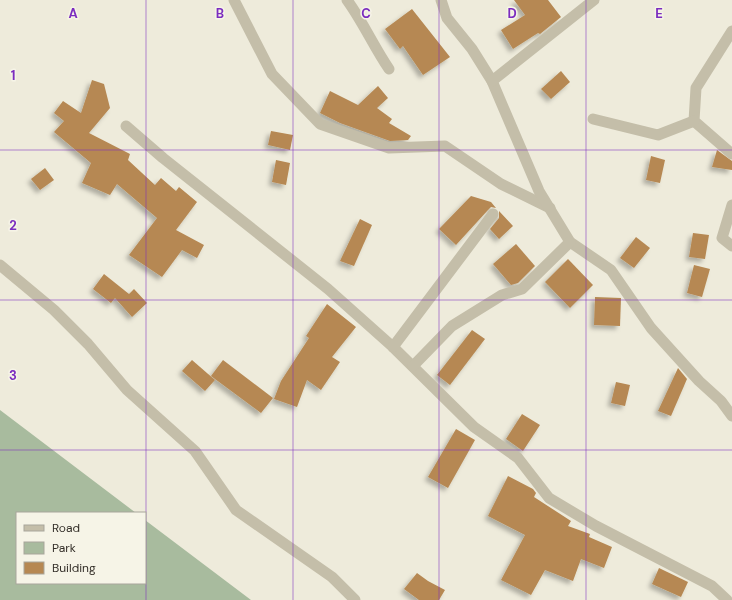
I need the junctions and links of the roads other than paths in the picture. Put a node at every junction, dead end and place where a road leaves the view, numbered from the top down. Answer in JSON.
{"nodes":[{"id":1,"x":234,"y":0,"type":"edge"},
{"id":2,"x":347,"y":0,"type":"edge"},
{"id":3,"x":441,"y":0,"type":"edge"},
{"id":4,"x":594,"y":0,"type":"edge"},
{"id":5,"x":732,"y":31,"type":"edge"},
{"id":6,"x":389,"y":69,"type":"dead end"},
{"id":7,"x":492,"y":81,"type":"junction"},
{"id":8,"x":593,"y":119,"type":"dead end"},
{"id":9,"x":694,"y":121,"type":"junction"},
{"id":10,"x":126,"y":126,"type":"dead end"},
{"id":11,"x":732,"y":154,"type":"edge"},
{"id":12,"x":732,"y":205,"type":"edge"},
{"id":13,"x":551,"y":209,"type":"junction"},
{"id":14,"x":493,"y":214,"type":"dead end"},
{"id":15,"x":570,"y":242,"type":"junction"},
{"id":16,"x":732,"y":246,"type":"edge"},
{"id":17,"x":0,"y":265,"type":"edge"},
{"id":18,"x":393,"y":347,"type":"junction"},
{"id":19,"x":413,"y":366,"type":"junction"},
{"id":20,"x":732,"y":416,"type":"edge"},
{"id":21,"x":355,"y":600,"type":"edge"},
{"id":22,"x":727,"y":600,"type":"edge"}],
"edges":[{"from":1,"to":13,"type":"street"},
{"from":2,"to":6,"type":"street"},
{"from":3,"to":7,"type":"street"},
{"from":4,"to":7,"type":"street"},
{"from":5,"to":9,"type":"street"},
{"from":7,"to":13,"type":"street"},
{"from":8,"to":9,"type":"street"},
{"from":9,"to":11,"type":"street"},
{"from":10,"to":18,"type":"street"},
{"from":12,"to":16,"type":"street"},
{"from":13,"to":15,"type":"street"},
{"from":14,"to":18,"type":"street"},
{"from":15,"to":19,"type":"street"},
{"from":15,"to":20,"type":"street"},
{"from":17,"to":21,"type":"street"},
{"from":18,"to":19,"type":"street"},
{"from":19,"to":22,"type":"street"}]}
